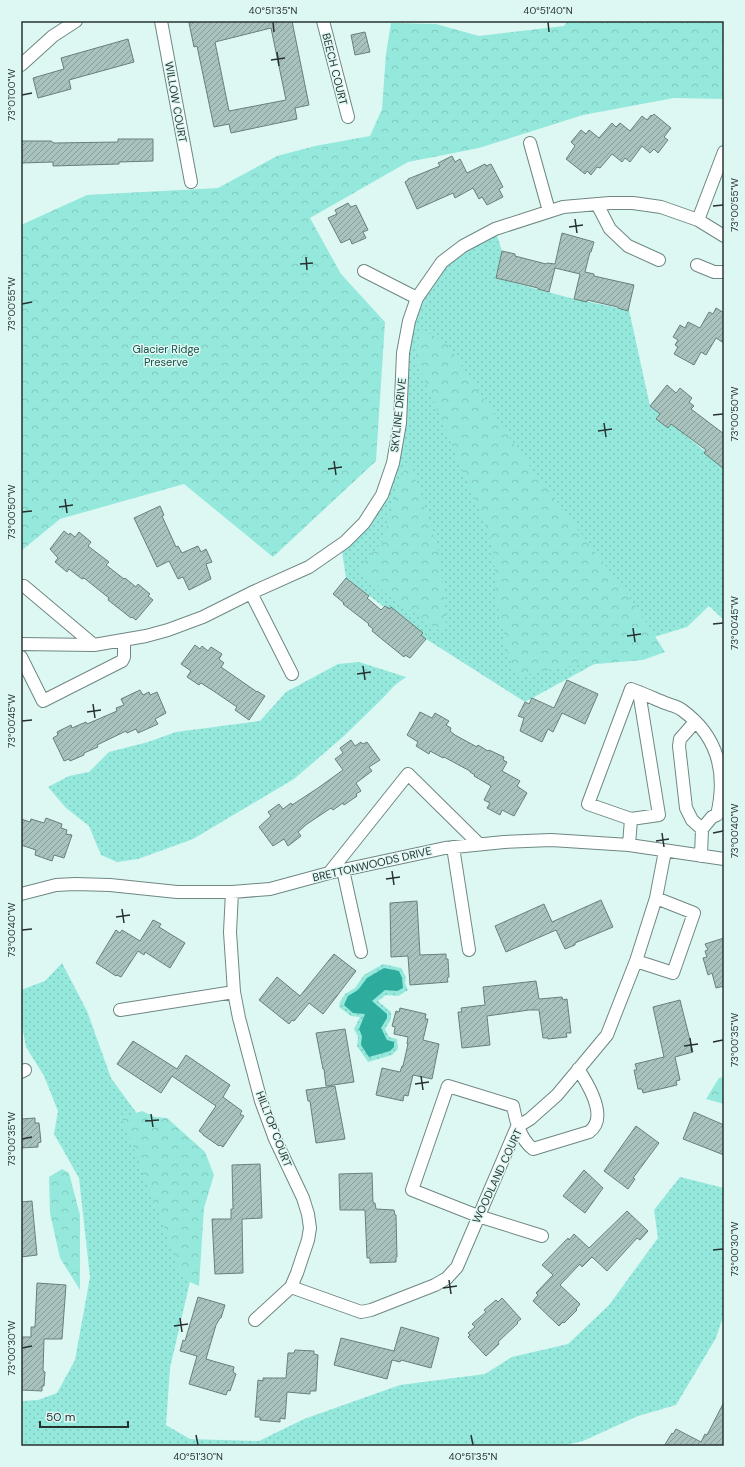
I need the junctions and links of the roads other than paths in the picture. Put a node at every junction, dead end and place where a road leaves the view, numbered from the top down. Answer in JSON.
{"nodes":[{"id":1,"x":76,"y":21,"type":"edge"},
{"id":2,"x":161,"y":21,"type":"edge"},
{"id":3,"x":323,"y":21,"type":"edge"},
{"id":4,"x":21,"y":65,"type":"edge"},
{"id":5,"x":348,"y":117,"type":"dead end"},
{"id":6,"x":530,"y":143,"type":"dead end"},
{"id":7,"x":724,"y":152,"type":"edge"},
{"id":8,"x":191,"y":182,"type":"dead end"},
{"id":9,"x":597,"y":204,"type":"junction"},
{"id":10,"x":549,"y":212,"type":"junction"},
{"id":11,"x":698,"y":220,"type":"junction"},
{"id":12,"x":724,"y":236,"type":"edge"},
{"id":13,"x":659,"y":260,"type":"dead end"},
{"id":14,"x":697,"y":265,"type":"dead end"},
{"id":15,"x":364,"y":271,"type":"dead end"},
{"id":16,"x":724,"y":272,"type":"edge"},
{"id":17,"x":417,"y":298,"type":"junction"},
{"id":18,"x":24,"y":586,"type":"dead end"},
{"id":19,"x":251,"y":593,"type":"junction"},
{"id":20,"x":124,"y":640,"type":"junction"},
{"id":21,"x":21,"y":644,"type":"edge"},
{"id":22,"x":94,"y":645,"type":"junction"},
{"id":23,"x":21,"y":657,"type":"edge"},
{"id":24,"x":292,"y":674,"type":"dead end"},
{"id":25,"x":639,"y":692,"type":"junction"},
{"id":26,"x":695,"y":722,"type":"junction"},
{"id":27,"x":631,"y":819,"type":"junction"},
{"id":28,"x":702,"y":829,"type":"junction"},
{"id":29,"x":479,"y":844,"type":"junction"},
{"id":30,"x":629,"y":845,"type":"junction"},
{"id":31,"x":453,"y":847,"type":"junction"},
{"id":32,"x":665,"y":851,"type":"junction"},
{"id":33,"x":701,"y":856,"type":"junction"},
{"id":34,"x":724,"y":859,"type":"edge"},
{"id":35,"x":343,"y":870,"type":"junction"},
{"id":36,"x":329,"y":873,"type":"junction"},
{"id":37,"x":232,"y":892,"type":"junction"},
{"id":38,"x":21,"y":894,"type":"edge"},
{"id":39,"x":656,"y":898,"type":"junction"},
{"id":40,"x":469,"y":950,"type":"dead end"},
{"id":41,"x":361,"y":952,"type":"dead end"},
{"id":42,"x":636,"y":961,"type":"junction"},
{"id":43,"x":234,"y":992,"type":"junction"},
{"id":44,"x":120,"y":1010,"type":"dead end"},
{"id":45,"x":578,"y":1069,"type":"junction"},
{"id":46,"x":518,"y":1127,"type":"junction"},
{"id":47,"x":478,"y":1216,"type":"junction"},
{"id":48,"x":542,"y":1236,"type":"dead end"},
{"id":49,"x":291,"y":1287,"type":"junction"},
{"id":50,"x":255,"y":1320,"type":"dead end"}],
"edges":[{"from":1,"to":4,"type":"street"},
{"from":2,"to":8,"type":"street","name":"WILLOW COURT"},
{"from":3,"to":5,"type":"street","name":"BEECH COURT"},
{"from":6,"to":10,"type":"street"},
{"from":7,"to":11,"type":"street"},
{"from":9,"to":10,"type":"street","name":"SKYLINE DRIVE"},
{"from":9,"to":11,"type":"street","name":"SKYLINE DRIVE"},
{"from":9,"to":13,"type":"street"},
{"from":10,"to":17,"type":"street","name":"SKYLINE DRIVE"},
{"from":11,"to":12,"type":"street","name":"SKYLINE DRIVE"},
{"from":14,"to":16,"type":"street"},
{"from":15,"to":17,"type":"street"},
{"from":17,"to":19,"type":"street","name":"SKYLINE DRIVE"},
{"from":18,"to":22,"type":"street"},
{"from":19,"to":20,"type":"street","name":"SKYLINE DRIVE"},
{"from":19,"to":24,"type":"street"},
{"from":20,"to":22,"type":"street","name":"SKYLINE DRIVE"},
{"from":20,"to":23,"type":"street"},
{"from":21,"to":22,"type":"street","name":"SKYLINE DRIVE"},
{"from":25,"to":26,"type":"street"},
{"from":25,"to":27,"type":"street"},
{"from":25,"to":27,"type":"street"},
{"from":26,"to":28,"type":"street"},
{"from":26,"to":28,"type":"street"},
{"from":27,"to":30,"type":"street"},
{"from":28,"to":33,"type":"street"},
{"from":29,"to":30,"type":"street","name":"BRETTONWOODS DRIVE"},
{"from":29,"to":31,"type":"street","name":"BRETTONWOODS DRIVE"},
{"from":29,"to":36,"type":"street"},
{"from":30,"to":32,"type":"street","name":"BRETTONWOODS DRIVE"},
{"from":31,"to":35,"type":"street","name":"BRETTONWOODS DRIVE"},
{"from":31,"to":40,"type":"street"},
{"from":32,"to":33,"type":"street","name":"BRETTONWOODS DRIVE"},
{"from":32,"to":39,"type":"street","name":"WOODLAND COURT"},
{"from":33,"to":34,"type":"street","name":"BRETTONWOODS DRIVE"},
{"from":35,"to":36,"type":"street","name":"BRETTONWOODS DRIVE"},
{"from":35,"to":41,"type":"street"},
{"from":36,"to":37,"type":"street","name":"BRETTONWOODS DRIVE"},
{"from":37,"to":38,"type":"street","name":"BRETTONWOODS DRIVE"},
{"from":37,"to":43,"type":"street","name":"HILLTOP COURT"},
{"from":39,"to":42,"type":"street","name":"WOODLAND COURT"},
{"from":39,"to":42,"type":"street"},
{"from":42,"to":45,"type":"street","name":"WOODLAND COURT"},
{"from":43,"to":44,"type":"street"},
{"from":43,"to":49,"type":"street","name":"HILLTOP COURT"},
{"from":45,"to":46,"type":"street","name":"WOODLAND COURT"},
{"from":45,"to":46,"type":"street"},
{"from":46,"to":47,"type":"street","name":"WOODLAND COURT"},
{"from":46,"to":47,"type":"street"},
{"from":47,"to":48,"type":"street"},
{"from":47,"to":49,"type":"street","name":"WOODLAND COURT"},
{"from":49,"to":50,"type":"street"}]}
